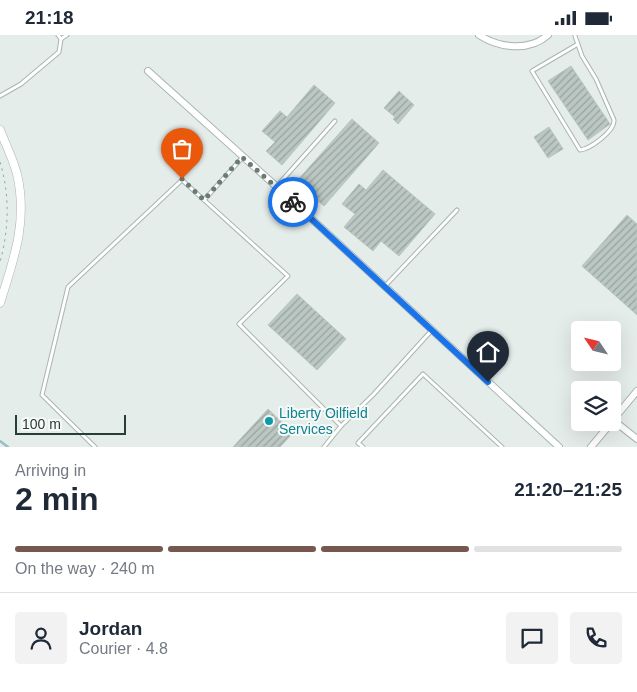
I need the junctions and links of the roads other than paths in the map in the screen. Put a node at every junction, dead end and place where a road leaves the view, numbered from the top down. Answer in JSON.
{"nodes":[{"id":1,"x":58,"y":35,"type":"edge"},
{"id":2,"x":67,"y":35,"type":"edge"},
{"id":3,"x":479,"y":35,"type":"edge"},
{"id":4,"x":548,"y":35,"type":"edge"},
{"id":5,"x":575,"y":35,"type":"edge"},
{"id":6,"x":61,"y":39,"type":"junction"},
{"id":7,"x":578,"y":44,"type":"junction"},
{"id":8,"x":148,"y":71,"type":"dead end"},
{"id":9,"x":0,"y":96,"type":"edge"},
{"id":10,"x":335,"y":121,"type":"dead end"},
{"id":11,"x":0,"y":131,"type":"edge"},
{"id":12,"x":242,"y":157,"type":"junction"},
{"id":13,"x":277,"y":187,"type":"junction"},
{"id":14,"x":204,"y":200,"type":"junction"},
{"id":15,"x":457,"y":210,"type":"dead end"},
{"id":16,"x":384,"y":287,"type":"junction"},
{"id":17,"x":0,"y":303,"type":"edge"},
{"id":18,"x":432,"y":330,"type":"junction"},
{"id":19,"x":637,"y":391,"type":"edge"},
{"id":20,"x":621,"y":410,"type":"edge"},
{"id":21,"x":342,"y":426,"type":"junction"},
{"id":22,"x":621,"y":427,"type":"edge"},
{"id":23,"x":604,"y":431,"type":"edge"},
{"id":24,"x":637,"y":439,"type":"edge"},
{"id":25,"x":95,"y":447,"type":"edge"},
{"id":26,"x":324,"y":447,"type":"edge"},
{"id":27,"x":363,"y":447,"type":"edge"},
{"id":28,"x":502,"y":447,"type":"edge"},
{"id":29,"x":559,"y":447,"type":"edge"},
{"id":30,"x":591,"y":447,"type":"edge"}],
"edges":[{"from":1,"to":6,"type":"lane"},
{"from":2,"to":6,"type":"lane"},
{"from":3,"to":4,"type":"street"},
{"from":5,"to":7,"type":"lane"},
{"from":6,"to":9,"type":"lane"},
{"from":7,"to":7,"type":"lane"},
{"from":8,"to":12,"type":"street"},
{"from":10,"to":13,"type":"lane"},
{"from":11,"to":17,"type":"street"},
{"from":12,"to":13,"type":"street"},
{"from":12,"to":14,"type":"lane"},
{"from":13,"to":16,"type":"street"},
{"from":14,"to":21,"type":"lane"},
{"from":14,"to":25,"type":"lane"},
{"from":15,"to":16,"type":"lane"},
{"from":16,"to":18,"type":"street"},
{"from":18,"to":21,"type":"lane"},
{"from":18,"to":29,"type":"street"},
{"from":19,"to":20,"type":"street"},
{"from":21,"to":26,"type":"lane"},
{"from":22,"to":24,"type":"street"},
{"from":23,"to":30,"type":"street"},
{"from":27,"to":28,"type":"lane"}]}
